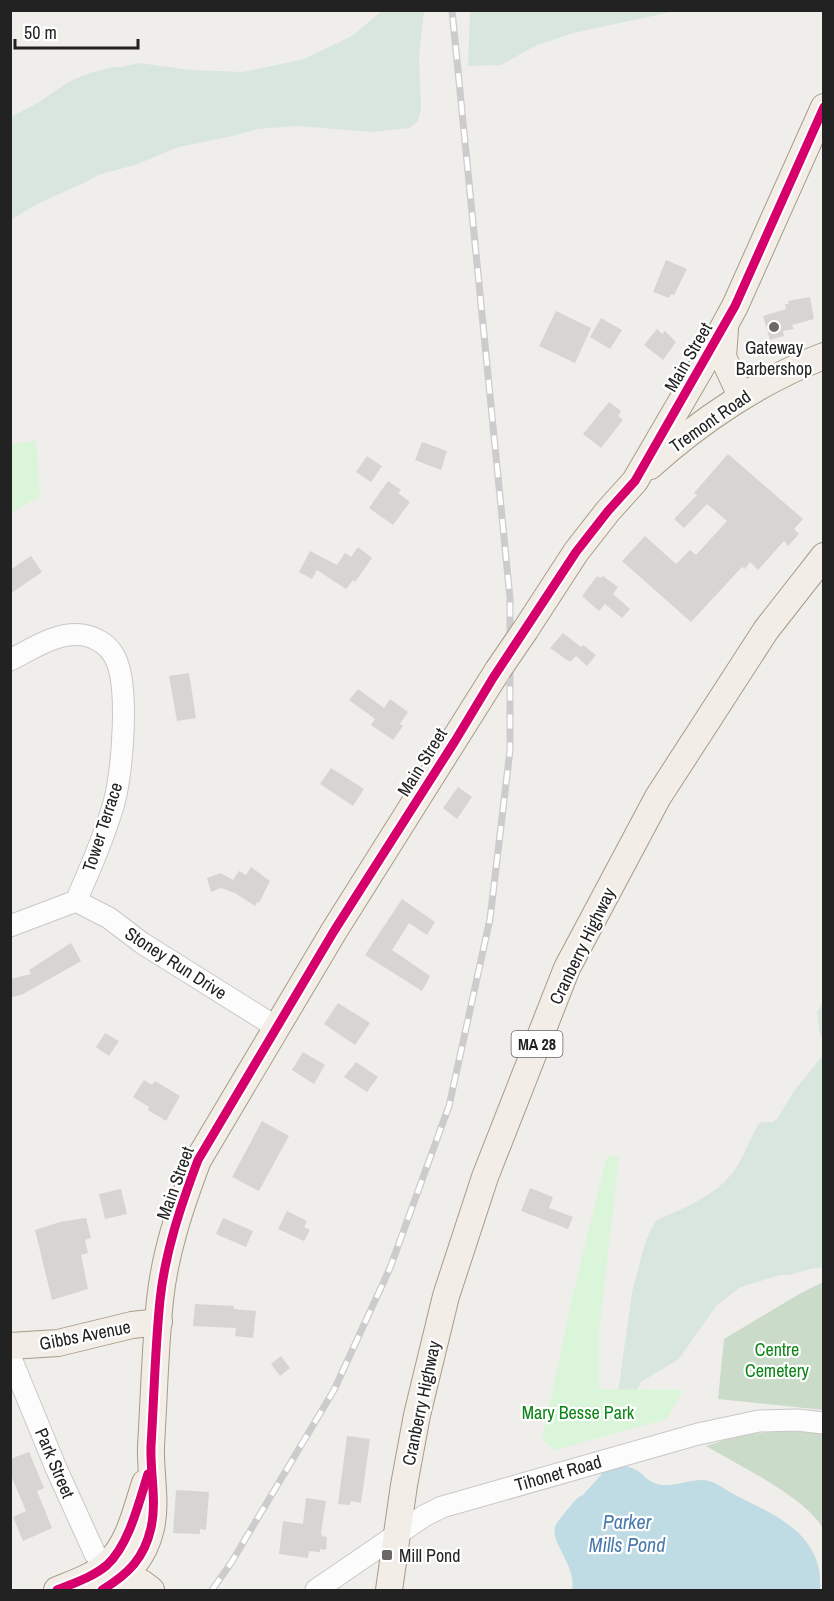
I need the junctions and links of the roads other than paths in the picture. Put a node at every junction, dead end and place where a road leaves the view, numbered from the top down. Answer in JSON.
{"nodes":[{"id":1,"x":824,"y":107,"type":"edge"},
{"id":2,"x":725,"y":324,"type":"junction"},
{"id":3,"x":709,"y":354,"type":"junction"},
{"id":4,"x":824,"y":356,"type":"edge"},
{"id":5,"x":733,"y":403,"type":"junction"},
{"id":6,"x":635,"y":481,"type":"junction"},
{"id":7,"x":824,"y":556,"type":"edge"},
{"id":8,"x":10,"y":660,"type":"edge"},
{"id":9,"x":76,"y":901,"type":"junction"},
{"id":10,"x":10,"y":926,"type":"edge"},
{"id":11,"x":276,"y":1027,"type":"junction"},
{"id":12,"x":159,"y":1322,"type":"junction"},
{"id":13,"x":10,"y":1346,"type":"edge"},
{"id":14,"x":10,"y":1356,"type":"edge"},
{"id":15,"x":824,"y":1423,"type":"edge"},
{"id":16,"x":396,"y":1537,"type":"junction"},
{"id":17,"x":123,"y":1582,"type":"edge"},
{"id":18,"x":57,"y":1590,"type":"edge"},
{"id":19,"x":316,"y":1590,"type":"edge"},
{"id":20,"x":389,"y":1590,"type":"edge"}],
"edges":[{"from":1,"to":2,"type":"main road","name":"Main Street"},
{"from":2,"to":3,"type":"main road","name":"Main Street"},
{"from":2,"to":5,"type":"main road","name":"Main Street"},
{"from":3,"to":5,"type":"main road","name":"Main Street"},
{"from":3,"to":6,"type":"main road","name":"Main Street"},
{"from":4,"to":5,"type":"main road","name":"Tremont Road"},
{"from":5,"to":6,"type":"main road","name":"Tremont Road"},
{"from":6,"to":11,"type":"main road","name":"Main Street","bridge":true},
{"from":7,"to":16,"type":"main road","name":"Cranberry Highway","number":"MA 28"},
{"from":8,"to":9,"type":"street","name":"Tower Terrace"},
{"from":9,"to":10,"type":"street"},
{"from":9,"to":11,"type":"street","name":"Stoney Run Drive"},
{"from":11,"to":12,"type":"main road","name":"Main Street"},
{"from":12,"to":13,"type":"main road","name":"Gibbs Avenue"},
{"from":12,"to":17,"type":"main road","name":"Main Street"},
{"from":14,"to":17,"type":"street","name":"Park Street"},
{"from":15,"to":16,"type":"street","name":"Tihonet Road"},
{"from":16,"to":19,"type":"street","name":"Tihonet Road"},
{"from":16,"to":20,"type":"main road","name":"Cranberry Highway","number":"MA 28"},
{"from":17,"to":18,"type":"main road","name":"Main Street"}]}
